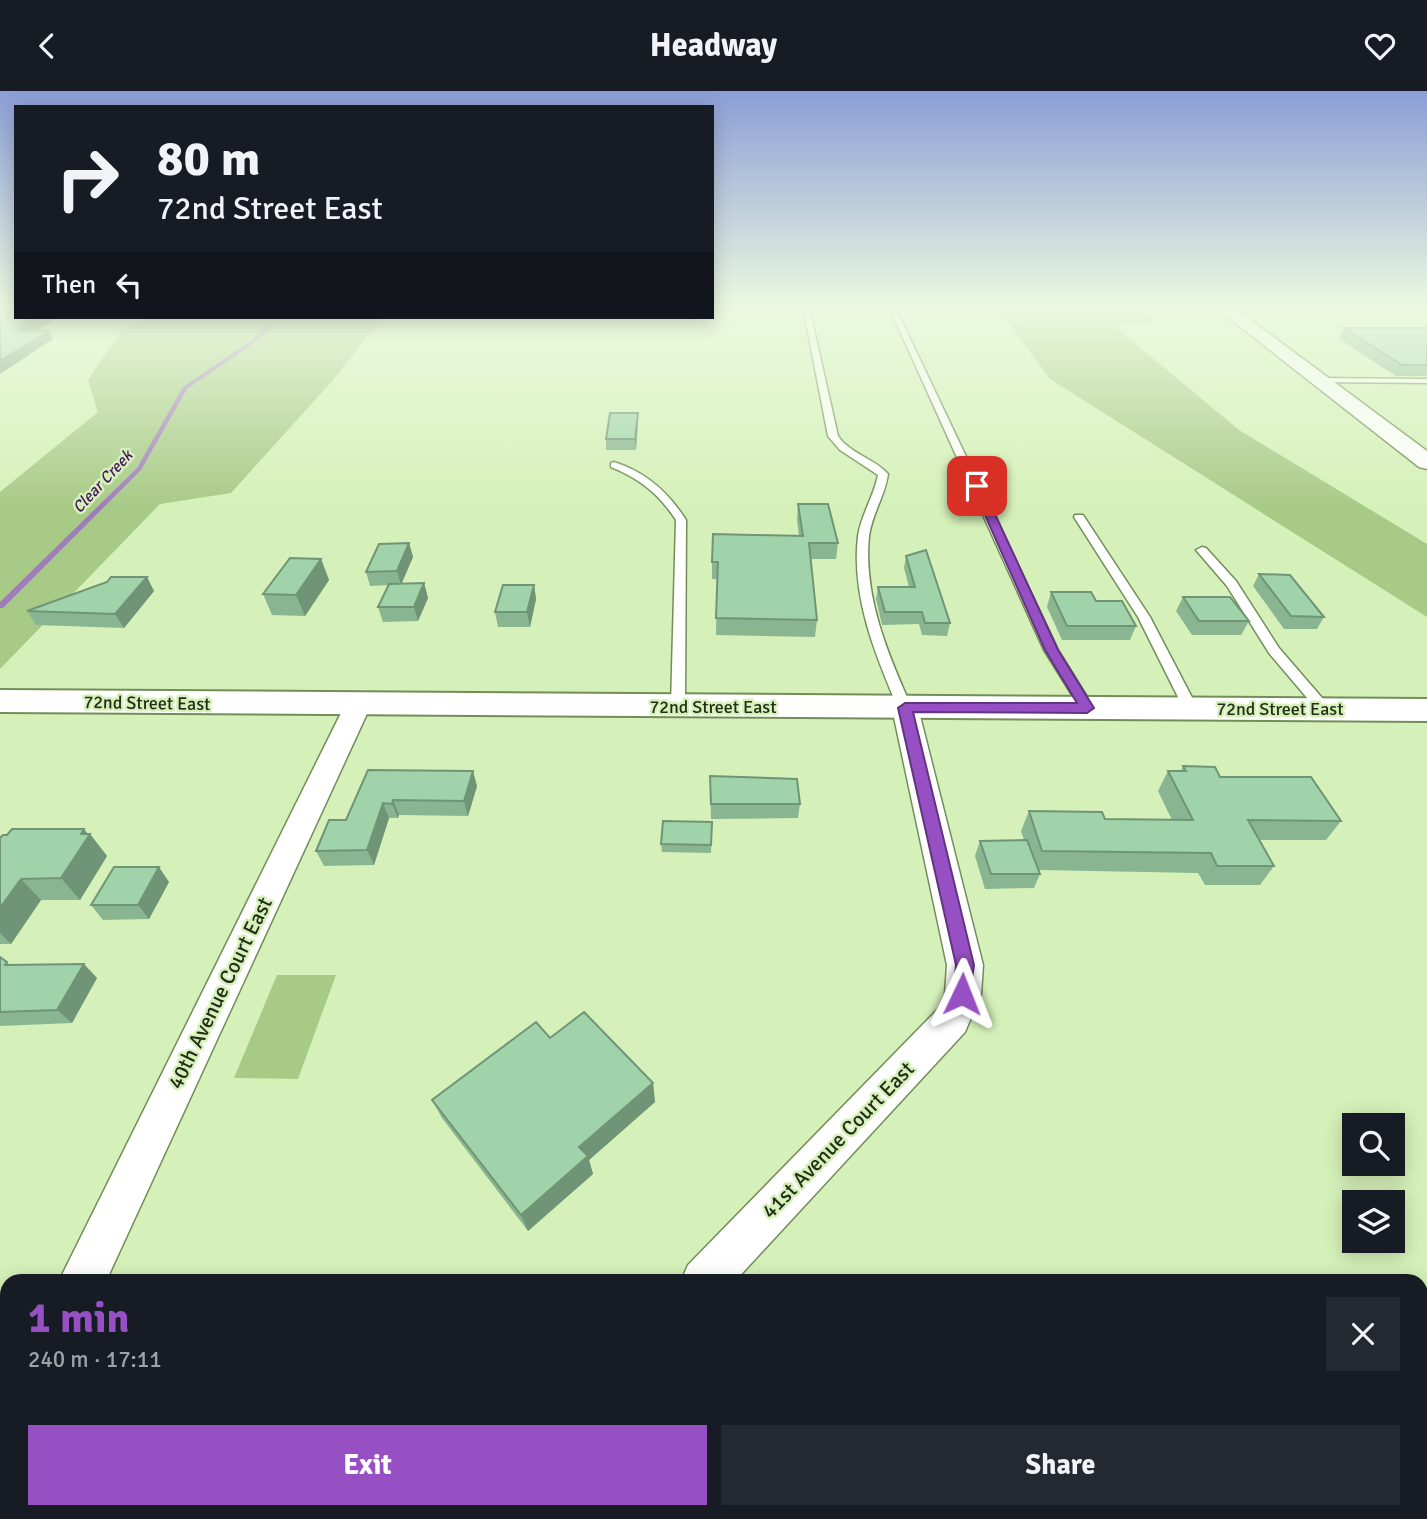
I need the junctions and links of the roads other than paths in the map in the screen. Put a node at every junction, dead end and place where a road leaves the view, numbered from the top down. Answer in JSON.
{"nodes":[{"id":1,"x":820,"y":374,"type":"edge"},
{"id":2,"x":923,"y":374,"type":"edge"},
{"id":3,"x":1310,"y":374,"type":"edge"},
{"id":4,"x":1318,"y":380,"type":"junction"},
{"id":5,"x":1427,"y":381,"type":"edge"},
{"id":6,"x":1422,"y":454,"type":"edge"},
{"id":7,"x":614,"y":464,"type":"dead end"},
{"id":8,"x":1079,"y":517,"type":"dead end"},
{"id":9,"x":1202,"y":550,"type":"dead end"},
{"id":10,"x":0,"y":701,"type":"edge"},
{"id":11,"x":358,"y":705,"type":"junction"},
{"id":12,"x":678,"y":706,"type":"junction"},
{"id":13,"x":905,"y":708,"type":"junction"},
{"id":14,"x":1087,"y":708,"type":"junction"},
{"id":15,"x":1191,"y":709,"type":"junction"},
{"id":16,"x":1324,"y":709,"type":"junction"},
{"id":17,"x":1427,"y":710,"type":"edge"},
{"id":18,"x":85,"y":1274,"type":"edge"},
{"id":19,"x":711,"y":1274,"type":"edge"}],
"edges":[{"from":1,"to":13,"type":"lane"},
{"from":2,"to":14,"type":"lane"},
{"from":3,"to":4,"type":"street"},
{"from":4,"to":5,"type":"lane"},
{"from":4,"to":6,"type":"street"},
{"from":7,"to":12,"type":"lane"},
{"from":8,"to":15,"type":"lane"},
{"from":9,"to":16,"type":"lane"},
{"from":10,"to":11,"type":"main road","name":"72nd Street East"},
{"from":11,"to":12,"type":"main road","name":"72nd Street East"},
{"from":11,"to":18,"type":"street","name":"40th Avenue Court East"},
{"from":12,"to":13,"type":"main road","name":"72nd Street East"},
{"from":13,"to":14,"type":"main road","name":"72nd Street East"},
{"from":13,"to":19,"type":"street","name":"41st Avenue Court East"},
{"from":14,"to":15,"type":"main road","name":"72nd Street East"},
{"from":15,"to":16,"type":"main road","name":"72nd Street East"},
{"from":16,"to":17,"type":"main road","name":"72nd Street East"}]}
